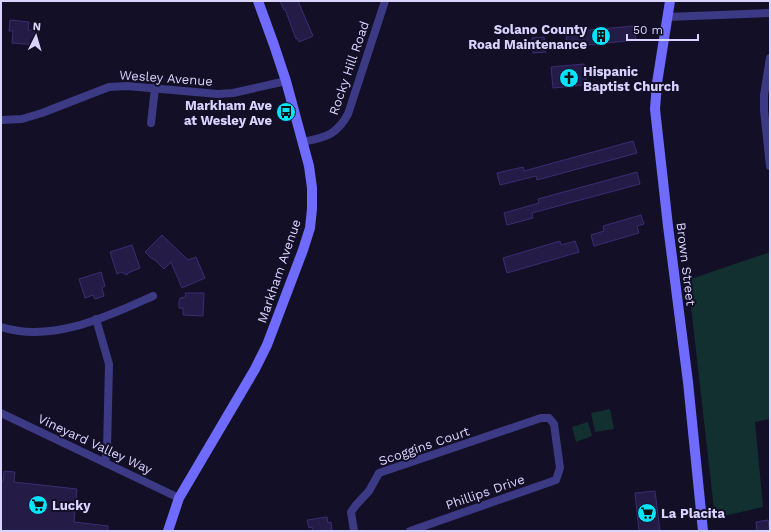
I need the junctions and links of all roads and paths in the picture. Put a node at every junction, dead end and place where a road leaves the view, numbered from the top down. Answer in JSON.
{"nodes":[{"id":1,"x":258,"y":1,"type":"edge"},
{"id":2,"x":385,"y":1,"type":"edge"},
{"id":3,"x":670,"y":1,"type":"edge"},
{"id":4,"x":770,"y":13,"type":"edge"},
{"id":5,"x":667,"y":17,"type":"junction"},
{"id":6,"x":770,"y":58,"type":"edge"},
{"id":7,"x":286,"y":81,"type":"junction"},
{"id":8,"x":155,"y":88,"type":"junction"},
{"id":9,"x":1,"y":120,"type":"edge"},
{"id":10,"x":151,"y":123,"type":"dead end"},
{"id":11,"x":302,"y":142,"type":"junction"},
{"id":12,"x":770,"y":166,"type":"edge"},
{"id":13,"x":153,"y":296,"type":"dead end"},
{"id":14,"x":96,"y":319,"type":"junction"},
{"id":15,"x":1,"y":327,"type":"edge"},
{"id":16,"x":1,"y":413,"type":"edge"},
{"id":17,"x":105,"y":462,"type":"junction"},
{"id":18,"x":560,"y":468,"type":"joint"},
{"id":19,"x":179,"y":498,"type":"junction"},
{"id":20,"x":168,"y":531,"type":"edge"},
{"id":21,"x":354,"y":531,"type":"edge"},
{"id":22,"x":410,"y":531,"type":"edge"},
{"id":23,"x":703,"y":531,"type":"edge"}],
"edges":[{"from":1,"to":7,"type":"street","name":"Markham Avenue"},
{"from":2,"to":11,"type":"street","name":"Rocky Hill Road"},
{"from":3,"to":5,"type":"street","name":"Brown Street"},
{"from":4,"to":5,"type":"street"},
{"from":5,"to":23,"type":"street","name":"Brown Street"},
{"from":6,"to":12,"type":"street"},
{"from":7,"to":8,"type":"street","name":"Wesley Avenue"},
{"from":7,"to":11,"type":"street","name":"Markham Avenue"},
{"from":8,"to":9,"type":"street","name":"Wesley Avenue"},
{"from":8,"to":10,"type":"street"},
{"from":11,"to":19,"type":"street","name":"Markham Avenue"},
{"from":13,"to":14,"type":"street"},
{"from":14,"to":15,"type":"street"},
{"from":14,"to":17,"type":"street"},
{"from":16,"to":17,"type":"street","name":"Vineyard Valley Way"},
{"from":17,"to":19,"type":"street","name":"Vineyard Valley Way"},
{"from":18,"to":21,"type":"street","name":"Scoggins Court"},
{"from":18,"to":22,"type":"street","name":"Phillips Drive"},
{"from":19,"to":20,"type":"street","name":"Markham Avenue"}]}
